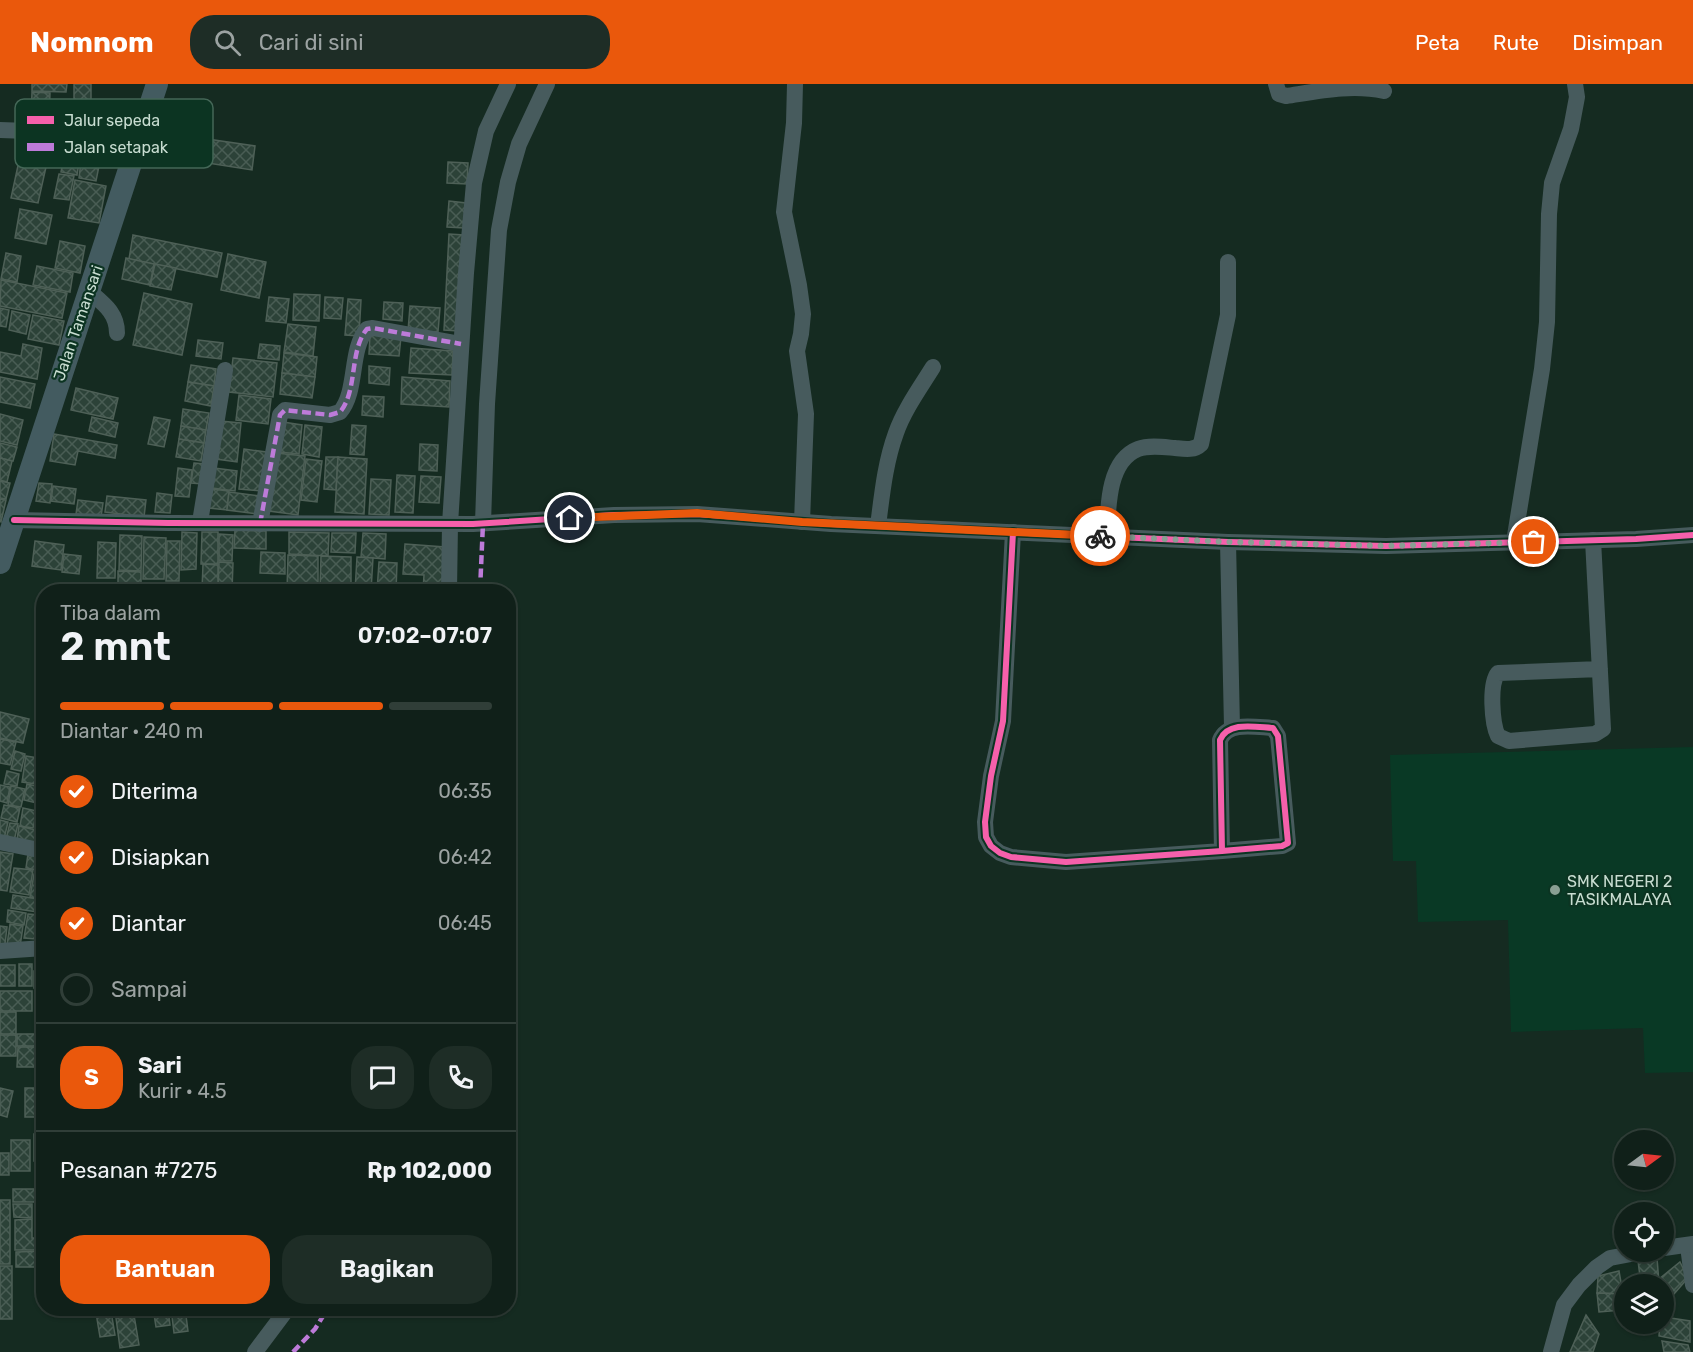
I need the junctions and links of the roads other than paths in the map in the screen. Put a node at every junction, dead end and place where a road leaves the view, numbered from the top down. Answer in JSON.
{"nodes":[{"id":1,"x":157,"y":84,"type":"edge"},
{"id":2,"x":508,"y":84,"type":"edge"},
{"id":3,"x":547,"y":84,"type":"edge"},
{"id":4,"x":795,"y":84,"type":"edge"},
{"id":5,"x":1276,"y":84,"type":"edge"},
{"id":6,"x":1575,"y":84,"type":"edge"},
{"id":7,"x":1384,"y":91,"type":"dead end"},
{"id":8,"x":152,"y":99,"type":"edge"},
{"id":9,"x":0,"y":130,"type":"edge"},
{"id":10,"x":15,"y":131,"type":"edge"},
{"id":11,"x":129,"y":168,"type":"edge"},
{"id":12,"x":1228,"y":262,"type":"dead end"},
{"id":13,"x":90,"y":292,"type":"junction"},
{"id":14,"x":117,"y":333,"type":"dead end"},
{"id":15,"x":461,"y":344,"type":"junction"},
{"id":16,"x":933,"y":367,"type":"dead end"},
{"id":17,"x":225,"y":370,"type":"dead end"},
{"id":18,"x":14,"y":520,"type":"junction"},
{"id":19,"x":201,"y":522,"type":"junction"},
{"id":20,"x":802,"y":522,"type":"junction"},
{"id":21,"x":260,"y":524,"type":"junction"},
{"id":22,"x":466,"y":524,"type":"junction"},
{"id":23,"x":878,"y":526,"type":"junction"},
{"id":24,"x":1013,"y":532,"type":"junction"},
{"id":25,"x":1693,"y":535,"type":"edge"},
{"id":26,"x":1107,"y":536,"type":"junction"},
{"id":27,"x":1593,"y":540,"type":"junction"},
{"id":28,"x":1228,"y":542,"type":"junction"},
{"id":29,"x":1514,"y":542,"type":"junction"},
{"id":30,"x":0,"y":563,"type":"edge"},
{"id":31,"x":451,"y":584,"type":"edge"},
{"id":32,"x":1600,"y":669,"type":"junction"},
{"id":33,"x":1233,"y":727,"type":"junction"},
{"id":34,"x":0,"y":842,"type":"edge"},
{"id":35,"x":36,"y":849,"type":"edge"},
{"id":36,"x":1222,"y":851,"type":"junction"},
{"id":37,"x":36,"y":949,"type":"edge"},
{"id":38,"x":0,"y":951,"type":"edge"},
{"id":39,"x":1690,"y":1245,"type":"edge"},
{"id":40,"x":1674,"y":1247,"type":"edge"},
{"id":41,"x":1614,"y":1257,"type":"edge"},
{"id":42,"x":1693,"y":1285,"type":"edge"},
{"id":43,"x":282,"y":1316,"type":"edge"},
{"id":44,"x":255,"y":1352,"type":"edge"},
{"id":45,"x":1551,"y":1352,"type":"edge"}],
"edges":[{"from":1,"to":8,"type":"main road","name":"Jalan Tamansari"},
{"from":2,"to":15,"type":"street"},
{"from":3,"to":22,"type":"street"},
{"from":4,"to":20,"type":"street"},
{"from":5,"to":7,"type":"street"},
{"from":6,"to":29,"type":"street"},
{"from":9,"to":10,"type":"street"},
{"from":11,"to":13,"type":"main road","name":"Jalan Tamansari"},
{"from":12,"to":26,"type":"street"},
{"from":13,"to":14,"type":"street"},
{"from":13,"to":18,"type":"main road","name":"Jalan Tamansari"},
{"from":15,"to":21,"type":"street"},
{"from":15,"to":22,"type":"street"},
{"from":16,"to":23,"type":"street"},
{"from":17,"to":19,"type":"street"},
{"from":18,"to":19,"type":"street"},
{"from":18,"to":30,"type":"main road","name":"Jalan Tamansari"},
{"from":19,"to":21,"type":"street"},
{"from":20,"to":22,"type":"street"},
{"from":20,"to":23,"type":"street"},
{"from":21,"to":22,"type":"street"},
{"from":22,"to":31,"type":"street"},
{"from":23,"to":24,"type":"street"},
{"from":24,"to":26,"type":"street"},
{"from":24,"to":36,"type":"street"},
{"from":25,"to":27,"type":"street"},
{"from":26,"to":28,"type":"street"},
{"from":27,"to":29,"type":"street"},
{"from":27,"to":32,"type":"street"},
{"from":28,"to":29,"type":"street"},
{"from":28,"to":33,"type":"street"},
{"from":32,"to":32,"type":"street"},
{"from":33,"to":36,"type":"street"},
{"from":33,"to":36,"type":"street"},
{"from":34,"to":35,"type":"street"},
{"from":37,"to":38,"type":"street"},
{"from":39,"to":40,"type":"street"},
{"from":39,"to":42,"type":"street"},
{"from":41,"to":45,"type":"street"},
{"from":43,"to":44,"type":"street"}]}
